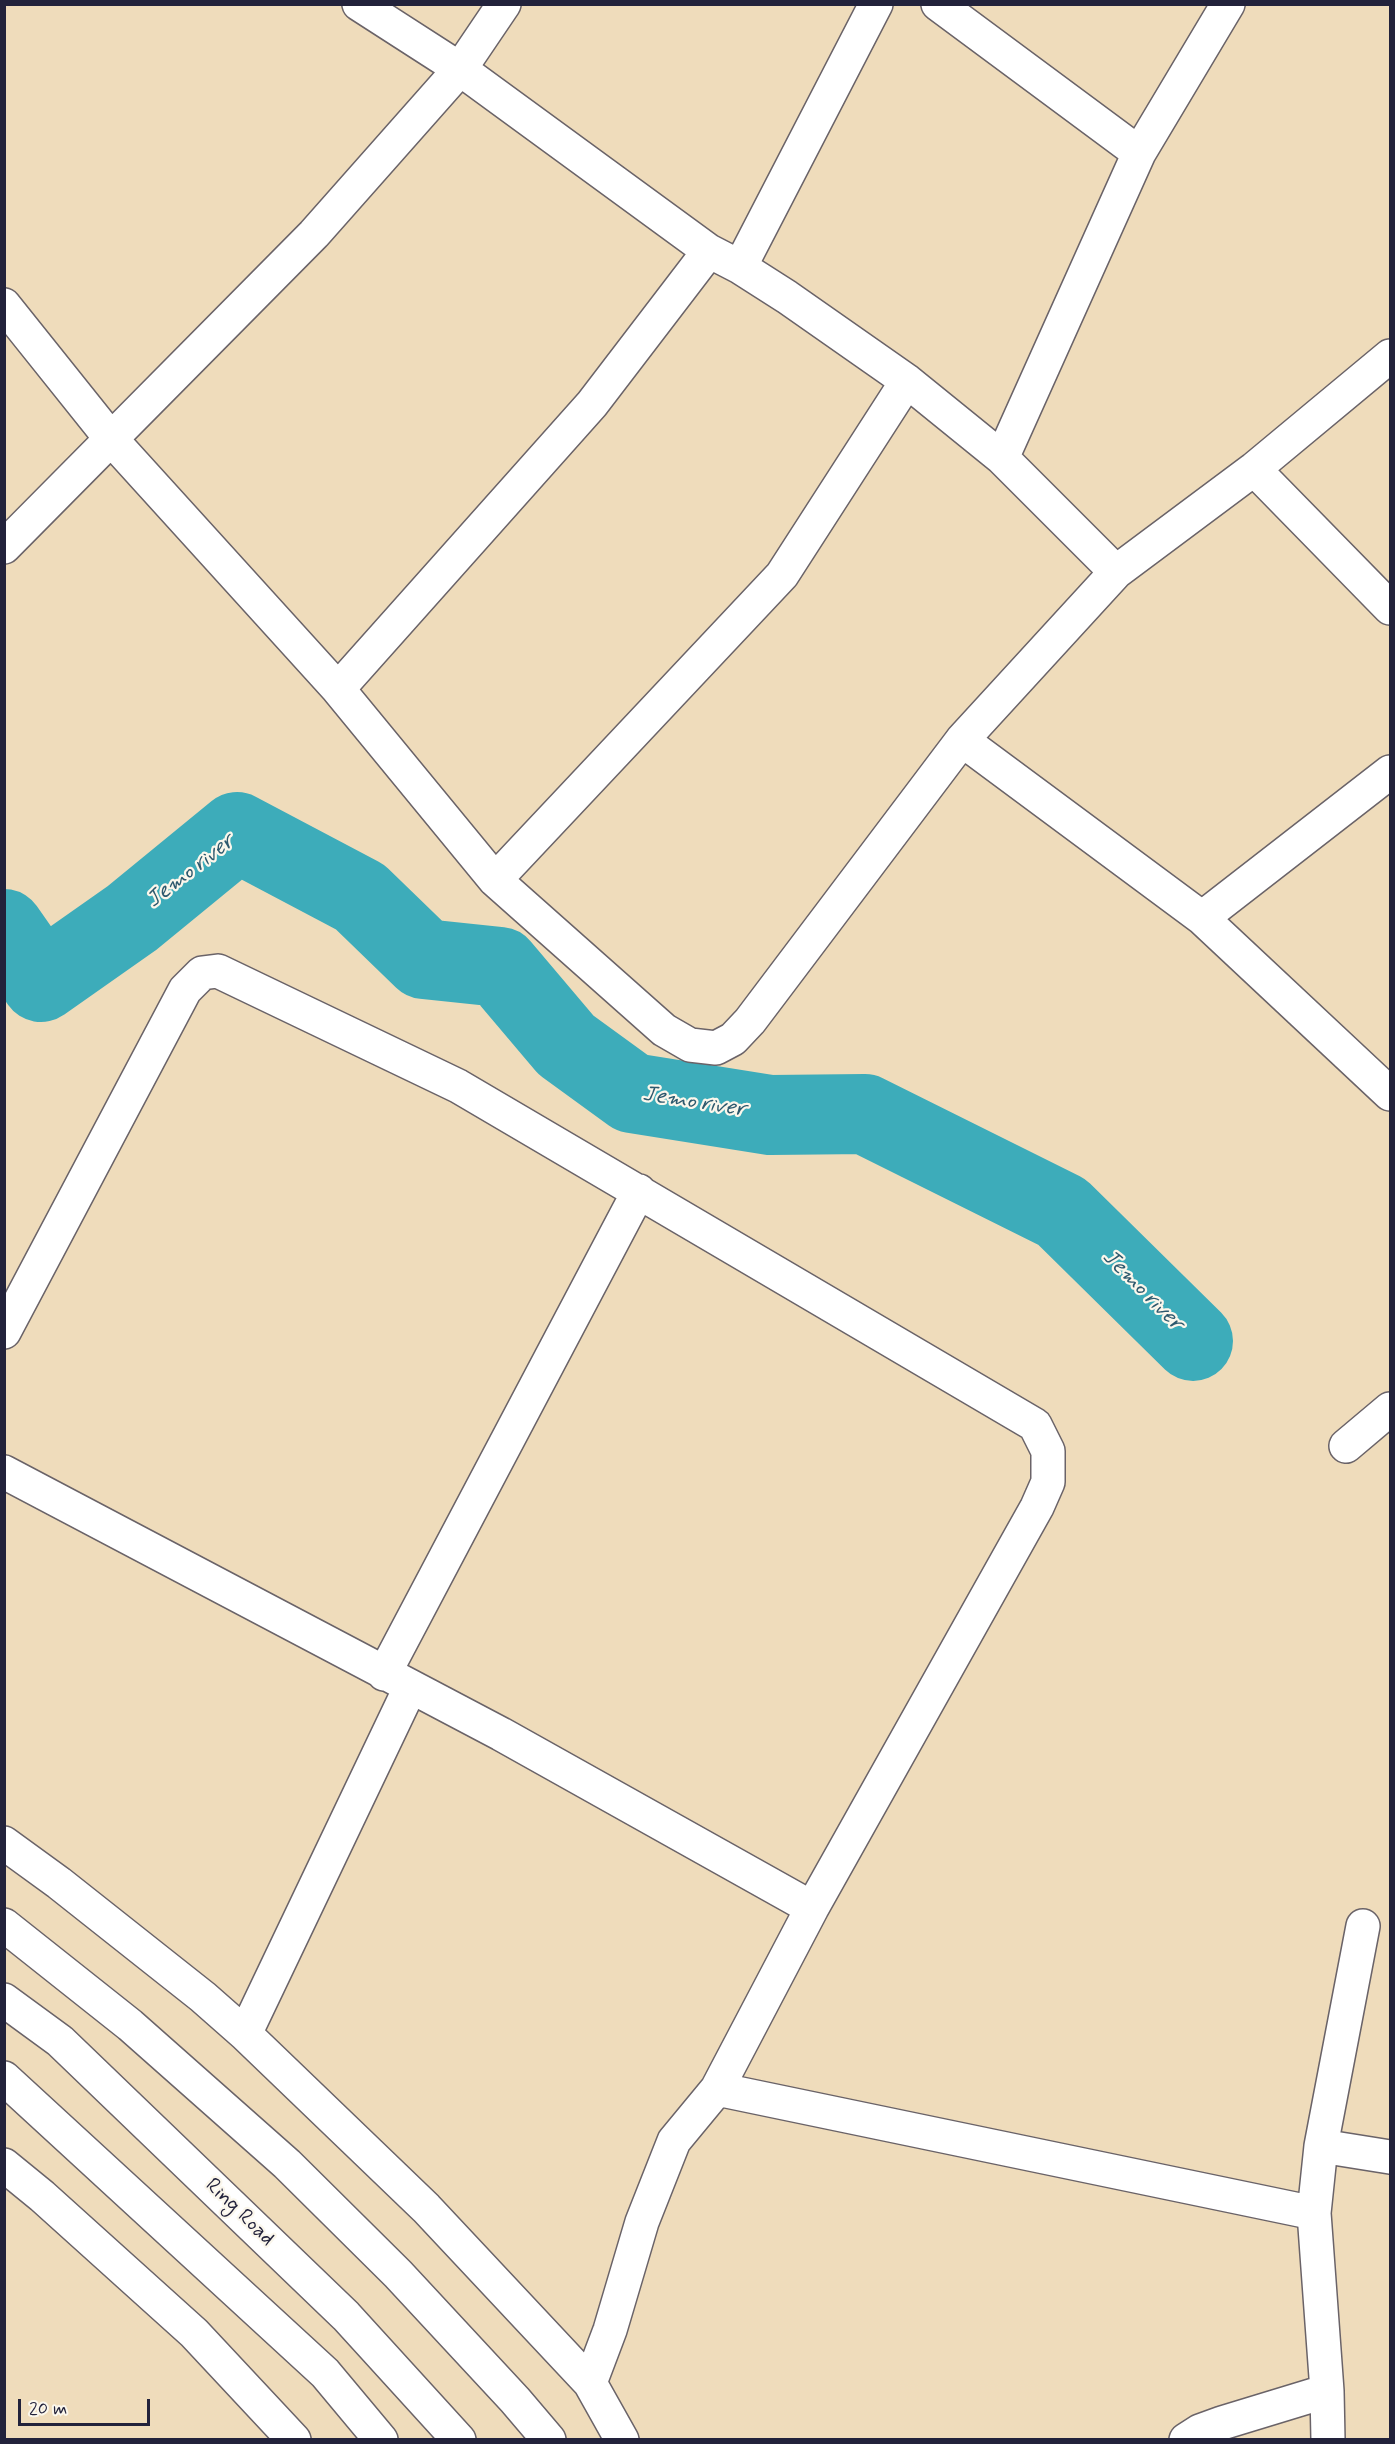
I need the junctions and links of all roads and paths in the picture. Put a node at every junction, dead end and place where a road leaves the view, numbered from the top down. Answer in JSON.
{"nodes":[{"id":1,"x":359,"y":4,"type":"edge"},
{"id":2,"x":504,"y":4,"type":"edge"},
{"id":3,"x":876,"y":4,"type":"edge"},
{"id":4,"x":938,"y":4,"type":"edge"},
{"id":5,"x":1227,"y":4,"type":"edge"},
{"id":6,"x":460,"y":69,"type":"junction"},
{"id":7,"x":1139,"y":153,"type":"junction"},
{"id":8,"x":709,"y":251,"type":"junction"},
{"id":9,"x":740,"y":267,"type":"junction"},
{"id":10,"x":4,"y":305,"type":"edge"},
{"id":11,"x":1390,"y":356,"type":"edge"},
{"id":12,"x":907,"y":381,"type":"junction"},
{"id":13,"x":112,"y":440,"type":"junction"},
{"id":14,"x":1002,"y":458,"type":"junction"},
{"id":15,"x":1254,"y":469,"type":"junction"},
{"id":16,"x":4,"y":546,"type":"edge"},
{"id":17,"x":1116,"y":572,"type":"junction"},
{"id":18,"x":1390,"y":608,"type":"edge"},
{"id":19,"x":338,"y":689,"type":"junction"},
{"id":20,"x":962,"y":740,"type":"junction"},
{"id":21,"x":1390,"y":772,"type":"edge"},
{"id":22,"x":495,"y":880,"type":"junction"},
{"id":23,"x":1202,"y":918,"type":"junction"},
{"id":24,"x":1390,"y":1094,"type":"edge"},
{"id":25,"x":639,"y":1191,"type":"junction"},
{"id":26,"x":4,"y":1332,"type":"edge"},
{"id":27,"x":1390,"y":1409,"type":"edge"},
{"id":28,"x":1346,"y":1446,"type":"dead end"},
{"id":29,"x":4,"y":1472,"type":"edge"},
{"id":30,"x":397,"y":1681,"type":"junction"},
{"id":31,"x":4,"y":1843,"type":"edge"},
{"id":32,"x":812,"y":1908,"type":"junction"},
{"id":33,"x":4,"y":1925,"type":"edge"},
{"id":34,"x":1363,"y":1926,"type":"dead end"},
{"id":35,"x":4,"y":2000,"type":"edge"},
{"id":36,"x":245,"y":2034,"type":"junction"},
{"id":37,"x":4,"y":2078,"type":"edge"},
{"id":38,"x":717,"y":2089,"type":"junction"},
{"id":39,"x":1322,"y":2146,"type":"junction"},
{"id":40,"x":1390,"y":2157,"type":"edge"},
{"id":41,"x":4,"y":2165,"type":"edge"},
{"id":42,"x":1314,"y":2213,"type":"junction"},
{"id":43,"x":590,"y":2383,"type":"junction"},
{"id":44,"x":1327,"y":2391,"type":"junction"},
{"id":45,"x":294,"y":2439,"type":"edge"},
{"id":46,"x":381,"y":2439,"type":"edge"},
{"id":47,"x":459,"y":2439,"type":"edge"},
{"id":48,"x":549,"y":2439,"type":"edge"},
{"id":49,"x":622,"y":2439,"type":"edge"},
{"id":50,"x":1186,"y":2439,"type":"edge"},
{"id":51,"x":1328,"y":2439,"type":"edge"}],
"edges":[{"from":1,"to":6,"type":"main road"},
{"from":2,"to":6,"type":"main road"},
{"from":3,"to":9,"type":"main road"},
{"from":4,"to":7,"type":"main road"},
{"from":5,"to":7,"type":"main road"},
{"from":6,"to":8,"type":"main road"},
{"from":6,"to":13,"type":"main road"},
{"from":7,"to":14,"type":"main road"},
{"from":8,"to":9,"type":"main road"},
{"from":8,"to":19,"type":"main road"},
{"from":9,"to":12,"type":"main road"},
{"from":10,"to":13,"type":"main road"},
{"from":11,"to":15,"type":"main road"},
{"from":12,"to":14,"type":"main road"},
{"from":12,"to":22,"type":"main road"},
{"from":13,"to":16,"type":"main road"},
{"from":13,"to":19,"type":"main road"},
{"from":14,"to":17,"type":"main road"},
{"from":15,"to":17,"type":"main road"},
{"from":15,"to":18,"type":"main road"},
{"from":17,"to":20,"type":"main road"},
{"from":19,"to":22,"type":"main road"},
{"from":20,"to":22,"type":"main road"},
{"from":20,"to":23,"type":"main road"},
{"from":21,"to":23,"type":"main road"},
{"from":23,"to":24,"type":"main road"},
{"from":25,"to":26,"type":"main road"},
{"from":25,"to":30,"type":"main road"},
{"from":25,"to":32,"type":"main road"},
{"from":27,"to":28,"type":"main road"},
{"from":29,"to":30,"type":"main road"},
{"from":30,"to":32,"type":"main road"},
{"from":30,"to":36,"type":"main road"},
{"from":31,"to":36,"type":"main road"},
{"from":32,"to":38,"type":"main road"},
{"from":33,"to":48,"type":"main road"},
{"from":34,"to":39,"type":"main road"},
{"from":35,"to":47,"type":"main road","name":"Ring Road"},
{"from":36,"to":43,"type":"main road"},
{"from":37,"to":46,"type":"main road"},
{"from":38,"to":42,"type":"main road"},
{"from":38,"to":43,"type":"main road"},
{"from":39,"to":40,"type":"main road"},
{"from":39,"to":42,"type":"main road"},
{"from":41,"to":45,"type":"main road"},
{"from":42,"to":44,"type":"main road"},
{"from":43,"to":49,"type":"main road"},
{"from":44,"to":50,"type":"main road"},
{"from":44,"to":51,"type":"main road"}]}
